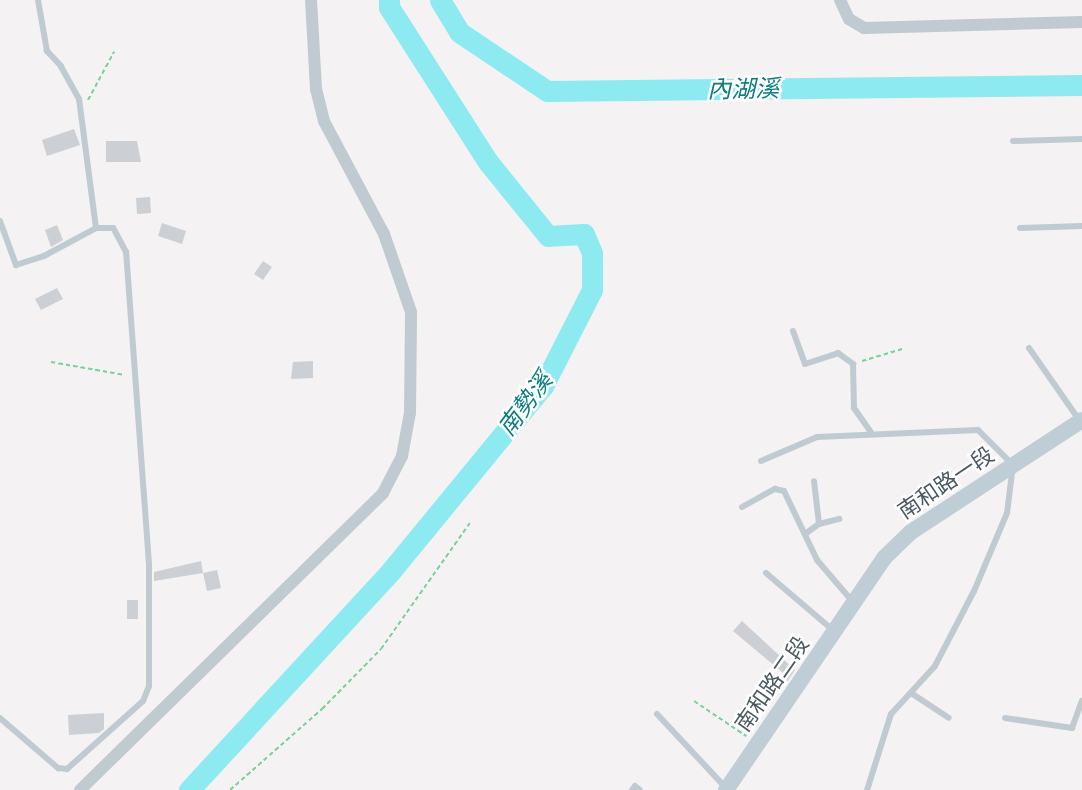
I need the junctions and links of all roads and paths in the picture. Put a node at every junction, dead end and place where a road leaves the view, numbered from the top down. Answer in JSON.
{"nodes":[{"id":1,"x":38,"y":0,"type":"edge"},
{"id":2,"x":311,"y":0,"type":"edge"},
{"id":3,"x":840,"y":0,"type":"edge"},
{"id":4,"x":1082,"y":22,"type":"edge"},
{"id":5,"x":114,"y":52,"type":"dead end"},
{"id":6,"x":80,"y":116,"type":"junction"},
{"id":7,"x":1082,"y":139,"type":"edge"},
{"id":8,"x":1013,"y":141,"type":"dead end"},
{"id":9,"x":0,"y":221,"type":"edge"},
{"id":10,"x":1082,"y":226,"type":"edge"},
{"id":11,"x":96,"y":228,"type":"junction"},
{"id":12,"x":1020,"y":228,"type":"dead end"},
{"id":13,"x":793,"y":331,"type":"dead end"},
{"id":14,"x":1029,"y":348,"type":"dead end"},
{"id":15,"x":902,"y":349,"type":"dead end"},
{"id":16,"x":51,"y":363,"type":"dead end"},
{"id":17,"x":853,"y":364,"type":"junction"},
{"id":18,"x":133,"y":376,"type":"junction"},
{"id":19,"x":1081,"y":421,"type":"edge"},
{"id":20,"x":871,"y":432,"type":"junction"},
{"id":21,"x":761,"y":461,"type":"dead end"},
{"id":22,"x":1014,"y":465,"type":"junction"},
{"id":23,"x":814,"y":481,"type":"dead end"},
{"id":24,"x":742,"y":507,"type":"dead end"},
{"id":25,"x":839,"y":519,"type":"dead end"},
{"id":26,"x":470,"y":523,"type":"dead end"},
{"id":27,"x":819,"y":524,"type":"junction"},
{"id":28,"x":805,"y":534,"type":"junction"},
{"id":29,"x":766,"y":573,"type":"dead end"},
{"id":30,"x":854,"y":604,"type":"junction"},
{"id":31,"x":835,"y":632,"type":"junction"},
{"id":32,"x":910,"y":693,"type":"junction"},
{"id":33,"x":693,"y":701,"type":"dead end"},
{"id":34,"x":1082,"y":702,"type":"edge"},
{"id":35,"x":657,"y":714,"type":"dead end"},
{"id":36,"x":0,"y":718,"type":"edge"},
{"id":37,"x":950,"y":718,"type":"dead end"},
{"id":38,"x":1005,"y":718,"type":"dead end"},
{"id":39,"x":758,"y":744,"type":"junction"},
{"id":40,"x":727,"y":789,"type":"edge"},
{"id":41,"x":80,"y":790,"type":"edge"},
{"id":42,"x":230,"y":790,"type":"edge"},
{"id":43,"x":632,"y":790,"type":"edge"},
{"id":44,"x":640,"y":790,"type":"edge"},
{"id":45,"x":867,"y":790,"type":"edge"}],
"edges":[{"from":1,"to":6,"type":"lane"},
{"from":2,"to":41,"type":"street"},
{"from":3,"to":4,"type":"street"},
{"from":5,"to":6,"type":"path"},
{"from":6,"to":11,"type":"lane"},
{"from":7,"to":8,"type":"lane"},
{"from":9,"to":11,"type":"lane"},
{"from":10,"to":12,"type":"lane"},
{"from":11,"to":18,"type":"lane"},
{"from":13,"to":17,"type":"lane"},
{"from":14,"to":19,"type":"lane"},
{"from":15,"to":17,"type":"path"},
{"from":16,"to":18,"type":"path"},
{"from":17,"to":20,"type":"lane"},
{"from":18,"to":36,"type":"lane"},
{"from":19,"to":22,"type":"main road","name":"南和路一段"},
{"from":20,"to":21,"type":"lane"},
{"from":20,"to":22,"type":"lane"},
{"from":22,"to":30,"type":"main road","name":"南和路一段"},
{"from":22,"to":32,"type":"lane"},
{"from":23,"to":27,"type":"lane"},
{"from":24,"to":28,"type":"lane"},
{"from":25,"to":27,"type":"lane"},
{"from":26,"to":42,"type":"path"},
{"from":27,"to":28,"type":"lane"},
{"from":28,"to":30,"type":"lane"},
{"from":29,"to":31,"type":"lane"},
{"from":30,"to":31,"type":"main road","name":"南和路二段"},
{"from":31,"to":39,"type":"main road","name":"南和路二段"},
{"from":32,"to":37,"type":"lane"},
{"from":32,"to":45,"type":"lane"},
{"from":33,"to":39,"type":"path"},
{"from":34,"to":38,"type":"lane"},
{"from":35,"to":40,"type":"lane"},
{"from":39,"to":40,"type":"main road","name":"南和路二段"},
{"from":43,"to":44,"type":"lane"}]}
